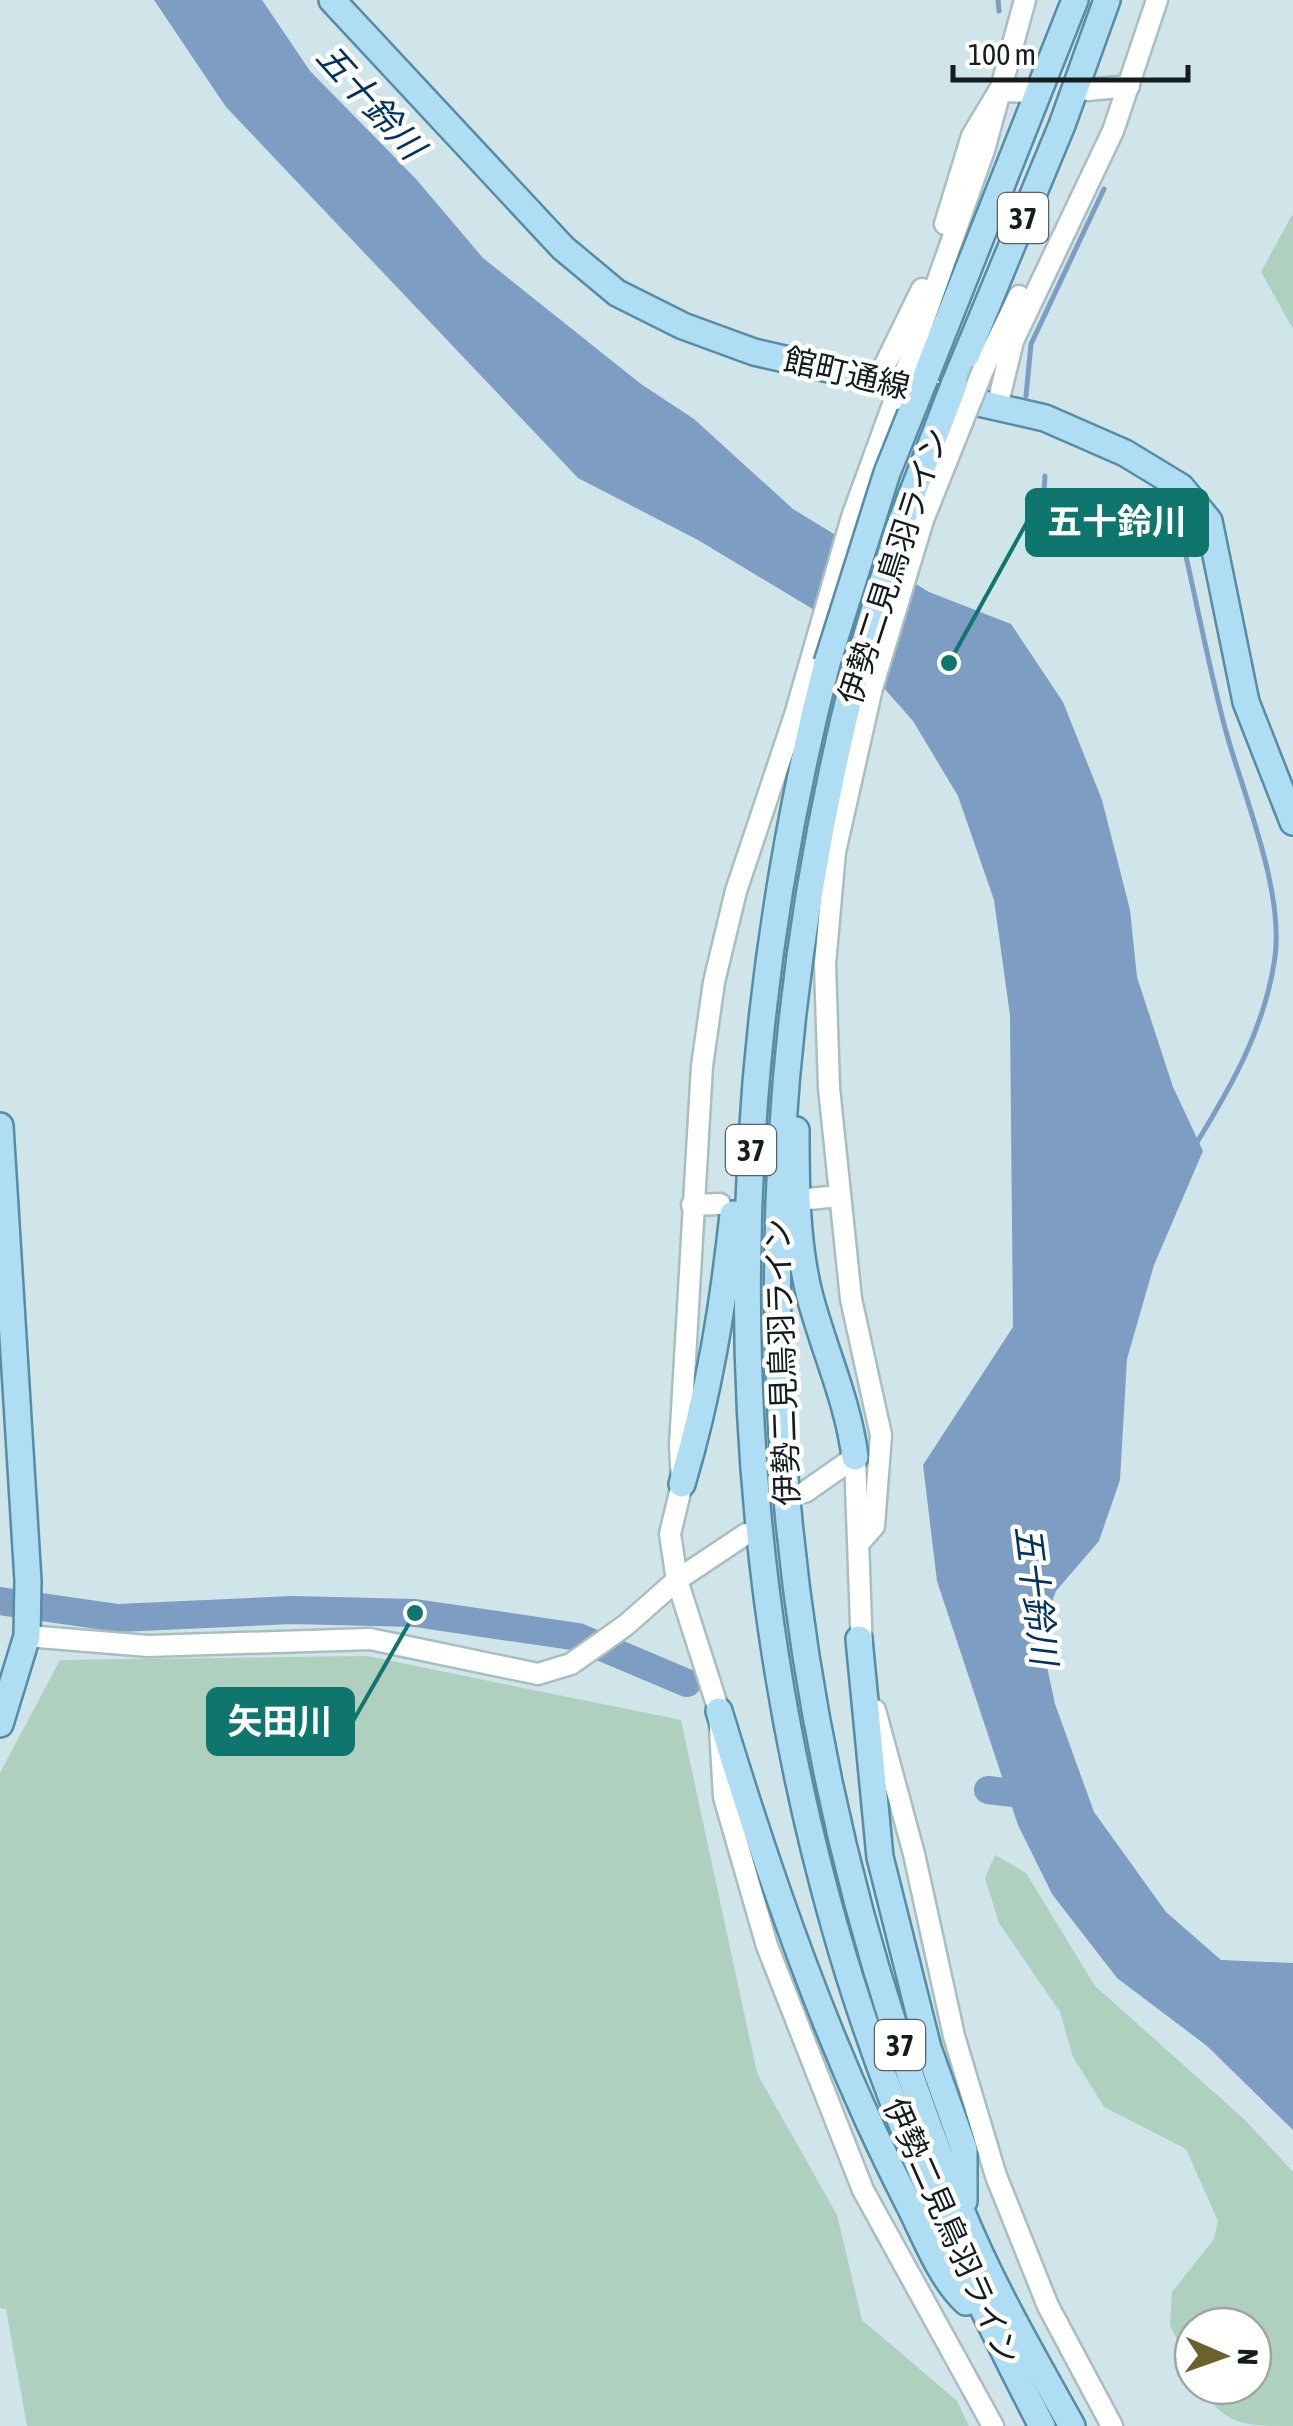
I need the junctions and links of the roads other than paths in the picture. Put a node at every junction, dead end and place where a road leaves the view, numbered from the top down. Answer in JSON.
{"nodes":[{"id":1,"x":332,"y":0,"type":"edge"},
{"id":2,"x":1025,"y":0,"type":"edge"},
{"id":3,"x":1075,"y":0,"type":"edge"},
{"id":4,"x":1107,"y":0,"type":"edge"},
{"id":5,"x":1157,"y":0,"type":"edge"},
{"id":6,"x":1129,"y":86,"type":"junction"},
{"id":7,"x":1088,"y":90,"type":"dead end"},
{"id":8,"x":999,"y":91,"type":"junction"},
{"id":9,"x":1030,"y":92,"type":"dead end"},
{"id":10,"x":881,"y":372,"type":"junction"},
{"id":11,"x":912,"y":374,"type":"junction"},
{"id":12,"x":997,"y":407,"type":"junction"},
{"id":13,"x":1293,"y":822,"type":"edge"},
{"id":14,"x":806,"y":910,"type":"junction"},
{"id":15,"x":769,"y":937,"type":"junction"},
{"id":16,"x":0,"y":1126,"type":"edge"},
{"id":17,"x":840,"y":1196,"type":"junction"},
{"id":18,"x":808,"y":1199,"type":"dead end"},
{"id":19,"x":720,"y":1204,"type":"dead end"},
{"id":20,"x":692,"y":1205,"type":"junction"},
{"id":21,"x":3,"y":1239,"type":"edge"},
{"id":22,"x":855,"y":1457,"type":"junction"},
{"id":23,"x":682,"y":1484,"type":"junction"},
{"id":24,"x":805,"y":1492,"type":"dead end"},
{"id":25,"x":746,"y":1534,"type":"dead end"},
{"id":26,"x":860,"y":1542,"type":"junction"},
{"id":27,"x":677,"y":1580,"type":"junction"},
{"id":28,"x":26,"y":1636,"type":"junction"},
{"id":29,"x":859,"y":1639,"type":"junction"},
{"id":30,"x":719,"y":1711,"type":"junction"},
{"id":31,"x":0,"y":1724,"type":"edge"},
{"id":32,"x":964,"y":2218,"type":"junction"},
{"id":33,"x":988,"y":2322,"type":"junction"},
{"id":34,"x":993,"y":2426,"type":"edge"},
{"id":35,"x":1042,"y":2426,"type":"edge"},
{"id":36,"x":1072,"y":2426,"type":"edge"},
{"id":37,"x":1112,"y":2426,"type":"edge"}],
"edges":[{"from":1,"to":10,"type":"main road","name":"館町通線"},
{"from":2,"to":8,"type":"street"},
{"from":3,"to":11,"type":"main road","name":"伊勢二見鳥羽ライン","number":"37"},
{"from":4,"to":14,"type":"main road","name":"伊勢二見鳥羽ライン","number":"37","bridge":true},
{"from":5,"to":6,"type":"street"},
{"from":6,"to":7,"type":"street"},
{"from":6,"to":12,"type":"street"},
{"from":6,"to":17,"type":"street","bridge":true},
{"from":8,"to":9,"type":"street"},
{"from":8,"to":10,"type":"street"},
{"from":8,"to":11,"type":"street"},
{"from":10,"to":12,"type":"main road","name":"館町通線"},
{"from":11,"to":15,"type":"main road","name":"伊勢二見鳥羽ライン","number":"37","bridge":true},
{"from":11,"to":20,"type":"street","bridge":true},
{"from":12,"to":13,"type":"main road","name":"館町通線"},
{"from":14,"to":22,"type":"main road"},
{"from":14,"to":32,"type":"main road","name":"伊勢二見鳥羽ライン","number":"37"},
{"from":15,"to":23,"type":"main road"},
{"from":15,"to":33,"type":"main road","name":"伊勢二見鳥羽ライン","number":"37"},
{"from":16,"to":21,"type":"main road"},
{"from":17,"to":18,"type":"street"},
{"from":17,"to":26,"type":"street"},
{"from":19,"to":20,"type":"street"},
{"from":20,"to":23,"type":"street"},
{"from":21,"to":28,"type":"main road"},
{"from":22,"to":24,"type":"street"},
{"from":22,"to":26,"type":"street"},
{"from":23,"to":27,"type":"street"},
{"from":25,"to":27,"type":"street"},
{"from":26,"to":29,"type":"street"},
{"from":27,"to":28,"type":"street"},
{"from":27,"to":30,"type":"street"},
{"from":28,"to":31,"type":"main road"},
{"from":29,"to":32,"type":"main road"},
{"from":29,"to":37,"type":"street"},
{"from":30,"to":33,"type":"main road"},
{"from":30,"to":34,"type":"street"},
{"from":32,"to":36,"type":"main road","name":"伊勢二見鳥羽ライン","number":"37"},
{"from":33,"to":35,"type":"main road","name":"伊勢二見鳥羽ライン","number":"37"}]}
